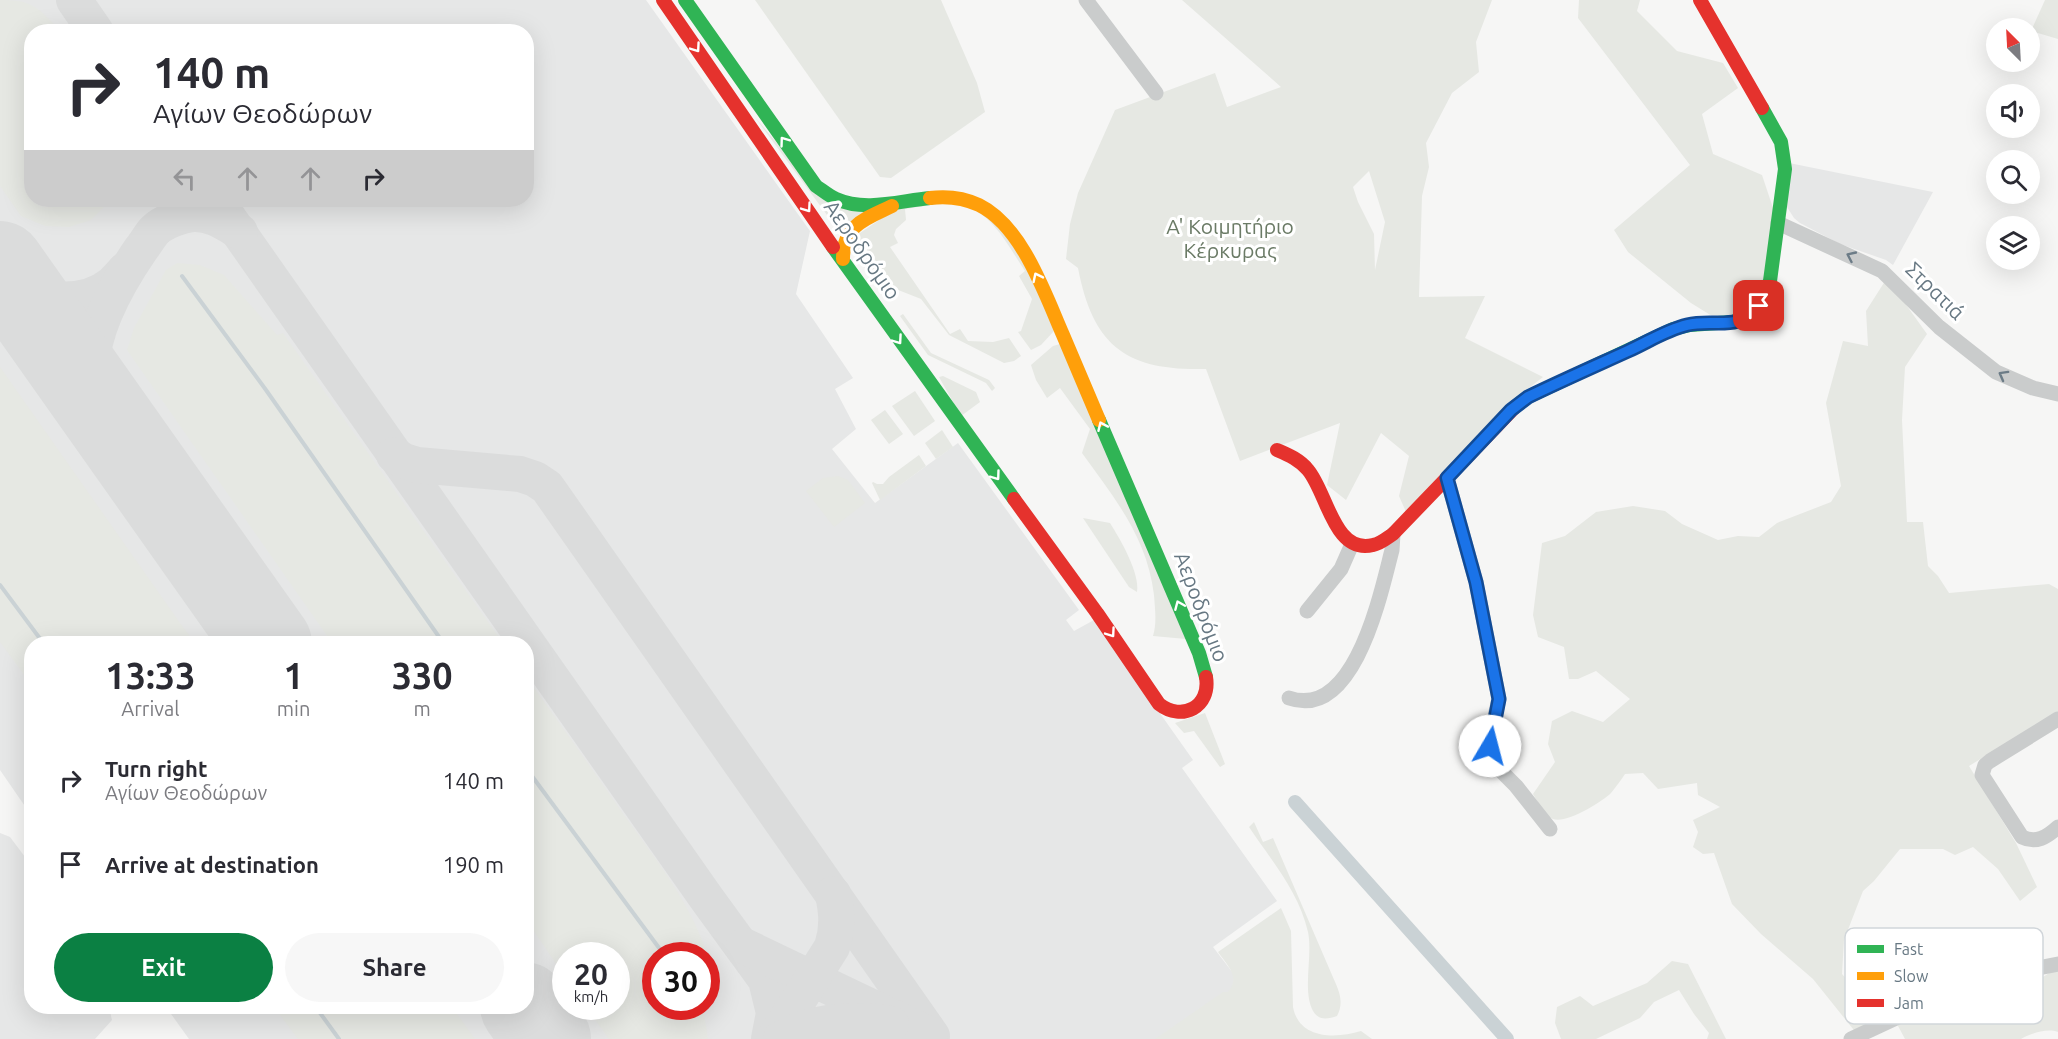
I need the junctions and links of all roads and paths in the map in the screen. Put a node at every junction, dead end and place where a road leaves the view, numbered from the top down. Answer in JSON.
{"nodes":[{"id":1,"x":663,"y":0,"type":"edge"},
{"id":2,"x":685,"y":0,"type":"edge"},
{"id":3,"x":1086,"y":0,"type":"edge"},
{"id":4,"x":1700,"y":0,"type":"edge"},
{"id":5,"x":730,"y":65,"type":"junction"},
{"id":6,"x":713,"y":73,"type":"junction"},
{"id":7,"x":1156,"y":93,"type":"dead end"},
{"id":8,"x":898,"y":203,"type":"junction"},
{"id":9,"x":1778,"y":223,"type":"junction"},
{"id":10,"x":843,"y":260,"type":"junction"},
{"id":11,"x":2058,"y":394,"type":"edge"},
{"id":12,"x":1277,"y":450,"type":"dead end"},
{"id":13,"x":1447,"y":478,"type":"junction"},
{"id":14,"x":1393,"y":534,"type":"junction"},
{"id":15,"x":1352,"y":543,"type":"junction"},
{"id":16,"x":1307,"y":611,"type":"dead end"},
{"id":17,"x":1289,"y":698,"type":"dead end"},
{"id":18,"x":2058,"y":719,"type":"edge"},
{"id":19,"x":2058,"y":827,"type":"edge"},
{"id":20,"x":1550,"y":829,"type":"dead end"},
{"id":21,"x":2058,"y":964,"type":"edge"},
{"id":22,"x":2043,"y":967,"type":"edge"},
{"id":23,"x":1884,"y":1024,"type":"edge"},
{"id":24,"x":1851,"y":1039,"type":"edge"}],
"edges":[{"from":1,"to":6,"type":"main road","name":"Αεροδρόμιο","one_way":true},
{"from":2,"to":5,"type":"main road","name":"Αεροδρόμιο"},
{"from":3,"to":7,"type":"street"},
{"from":4,"to":9,"type":"main road"},
{"from":5,"to":6,"type":"main road"},
{"from":8,"to":5,"type":"main road","name":"Αεροδρόμιο","one_way":true},
{"from":6,"to":10,"type":"main road","name":"Αεροδρόμιο","one_way":true},
{"from":8,"to":10,"type":"main road"},
{"from":10,"to":8,"type":"main road","name":"Αεροδρόμιο","one_way":true},
{"from":11,"to":9,"type":"street","name":"Στρατιά","one_way":true},
{"from":9,"to":13,"type":"main road"},
{"from":12,"to":15,"type":"main road"},
{"from":13,"to":14,"type":"main road"},
{"from":13,"to":20,"type":"street"},
{"from":14,"to":15,"type":"main road"},
{"from":14,"to":17,"type":"street"},
{"from":15,"to":16,"type":"street"},
{"from":18,"to":19,"type":"street"},
{"from":21,"to":22,"type":"street"},
{"from":23,"to":24,"type":"street"}]}
